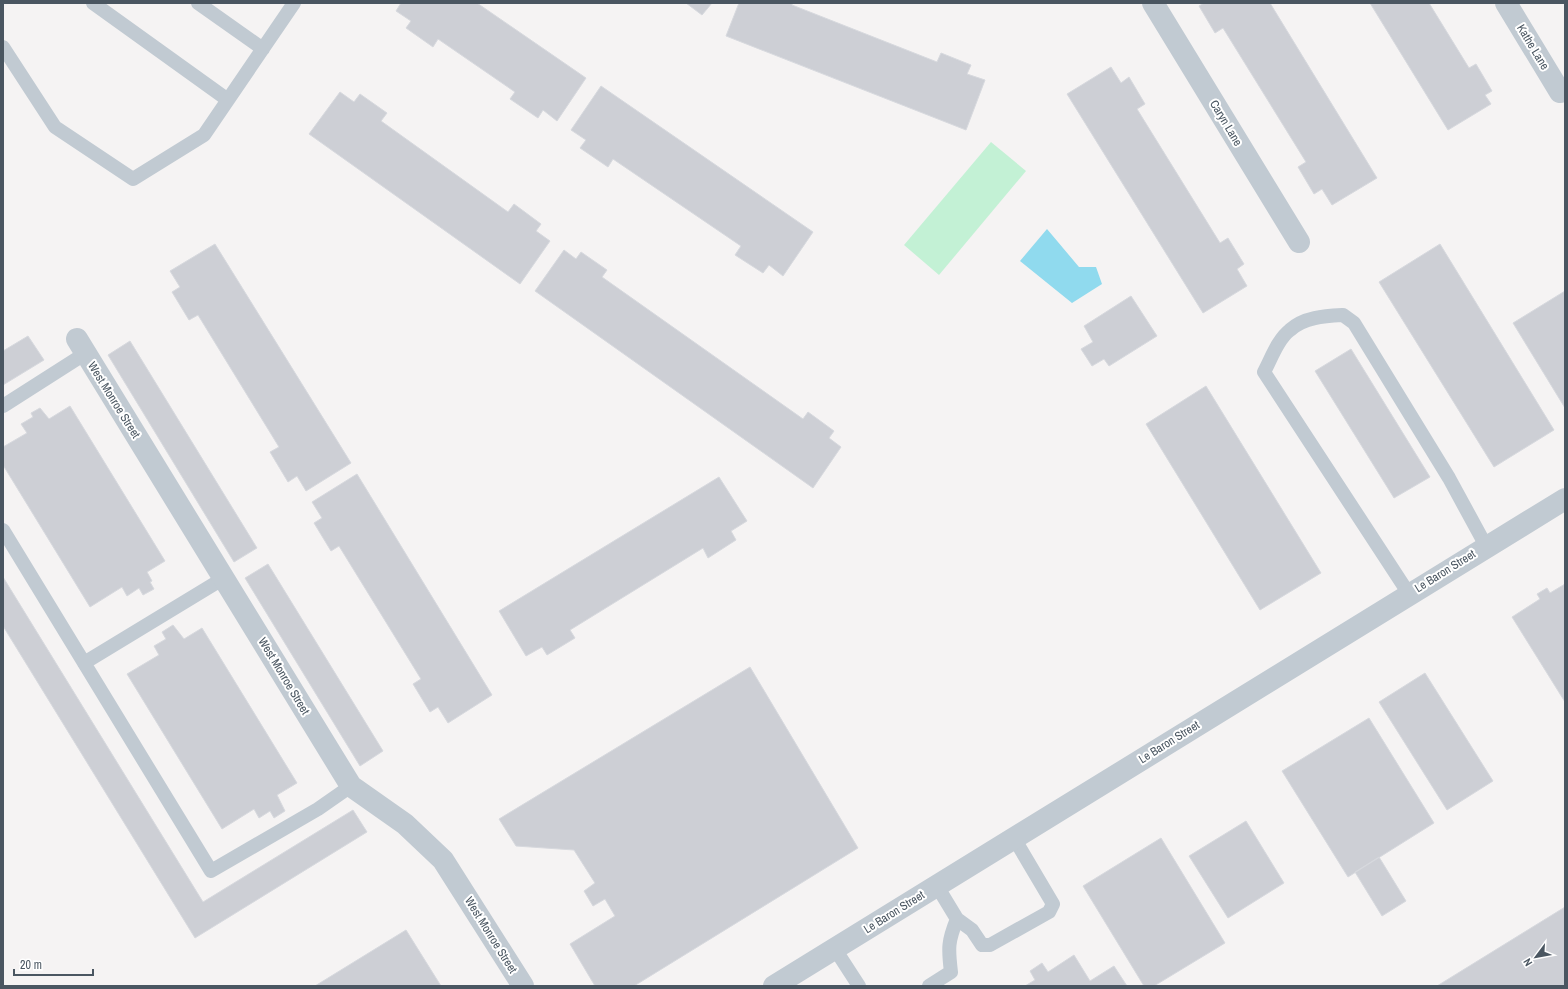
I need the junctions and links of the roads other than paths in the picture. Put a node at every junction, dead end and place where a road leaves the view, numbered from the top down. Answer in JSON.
{"nodes":[{"id":1,"x":93,"y":3,"type":"edge"},
{"id":2,"x":198,"y":3,"type":"edge"},
{"id":3,"x":294,"y":3,"type":"edge"},
{"id":4,"x":1153,"y":3,"type":"edge"},
{"id":5,"x":1506,"y":3,"type":"edge"},
{"id":6,"x":3,"y":47,"type":"edge"},
{"id":7,"x":263,"y":49,"type":"junction"},
{"id":8,"x":1560,"y":92,"type":"dead end"},
{"id":9,"x":228,"y":100,"type":"junction"},
{"id":10,"x":1299,"y":242,"type":"dead end"},
{"id":11,"x":81,"y":346,"type":"joint"},
{"id":12,"x":3,"y":406,"type":"edge"},
{"id":13,"x":1565,"y":499,"type":"edge"},
{"id":14,"x":3,"y":530,"type":"edge"},
{"id":15,"x":1486,"y":546,"type":"junction"},
{"id":16,"x":224,"y":578,"type":"junction"},
{"id":17,"x":1409,"y":594,"type":"junction"},
{"id":18,"x":84,"y":663,"type":"junction"},
{"id":19,"x":351,"y":786,"type":"junction"},
{"id":20,"x":1014,"y":838,"type":"junction"},
{"id":21,"x":937,"y":886,"type":"junction"},
{"id":22,"x":957,"y":919,"type":"junction"},
{"id":23,"x":835,"y":949,"type":"junction"},
{"id":24,"x":787,"y":983,"type":"edge"},
{"id":25,"x":523,"y":986,"type":"edge"},
{"id":26,"x":859,"y":986,"type":"edge"},
{"id":27,"x":929,"y":986,"type":"edge"}],
"edges":[{"from":1,"to":9,"type":"lane"},
{"from":2,"to":7,"type":"lane"},
{"from":3,"to":7,"type":"lane"},
{"from":4,"to":10,"type":"street","name":"Caryn Lane"},
{"from":5,"to":8,"type":"street","name":"Kathe Lane"},
{"from":6,"to":9,"type":"lane"},
{"from":7,"to":9,"type":"lane"},
{"from":11,"to":12,"type":"lane"},
{"from":11,"to":16,"type":"street","name":"West Monroe Street"},
{"from":13,"to":15,"type":"street","name":"Le Baron Street"},
{"from":14,"to":18,"type":"lane"},
{"from":15,"to":17,"type":"street","name":"Le Baron Street"},
{"from":15,"to":17,"type":"lane"},
{"from":16,"to":18,"type":"lane"},
{"from":16,"to":19,"type":"street","name":"West Monroe Street"},
{"from":17,"to":20,"type":"street","name":"Le Baron Street"},
{"from":18,"to":19,"type":"lane"},
{"from":19,"to":25,"type":"street","name":"West Monroe Street"},
{"from":20,"to":21,"type":"street","name":"Le Baron Street"},
{"from":20,"to":22,"type":"lane"},
{"from":21,"to":22,"type":"lane"},
{"from":21,"to":23,"type":"street","name":"Le Baron Street"},
{"from":22,"to":27,"type":"lane"},
{"from":23,"to":24,"type":"street","name":"Le Baron Street"},
{"from":23,"to":26,"type":"lane"}]}
